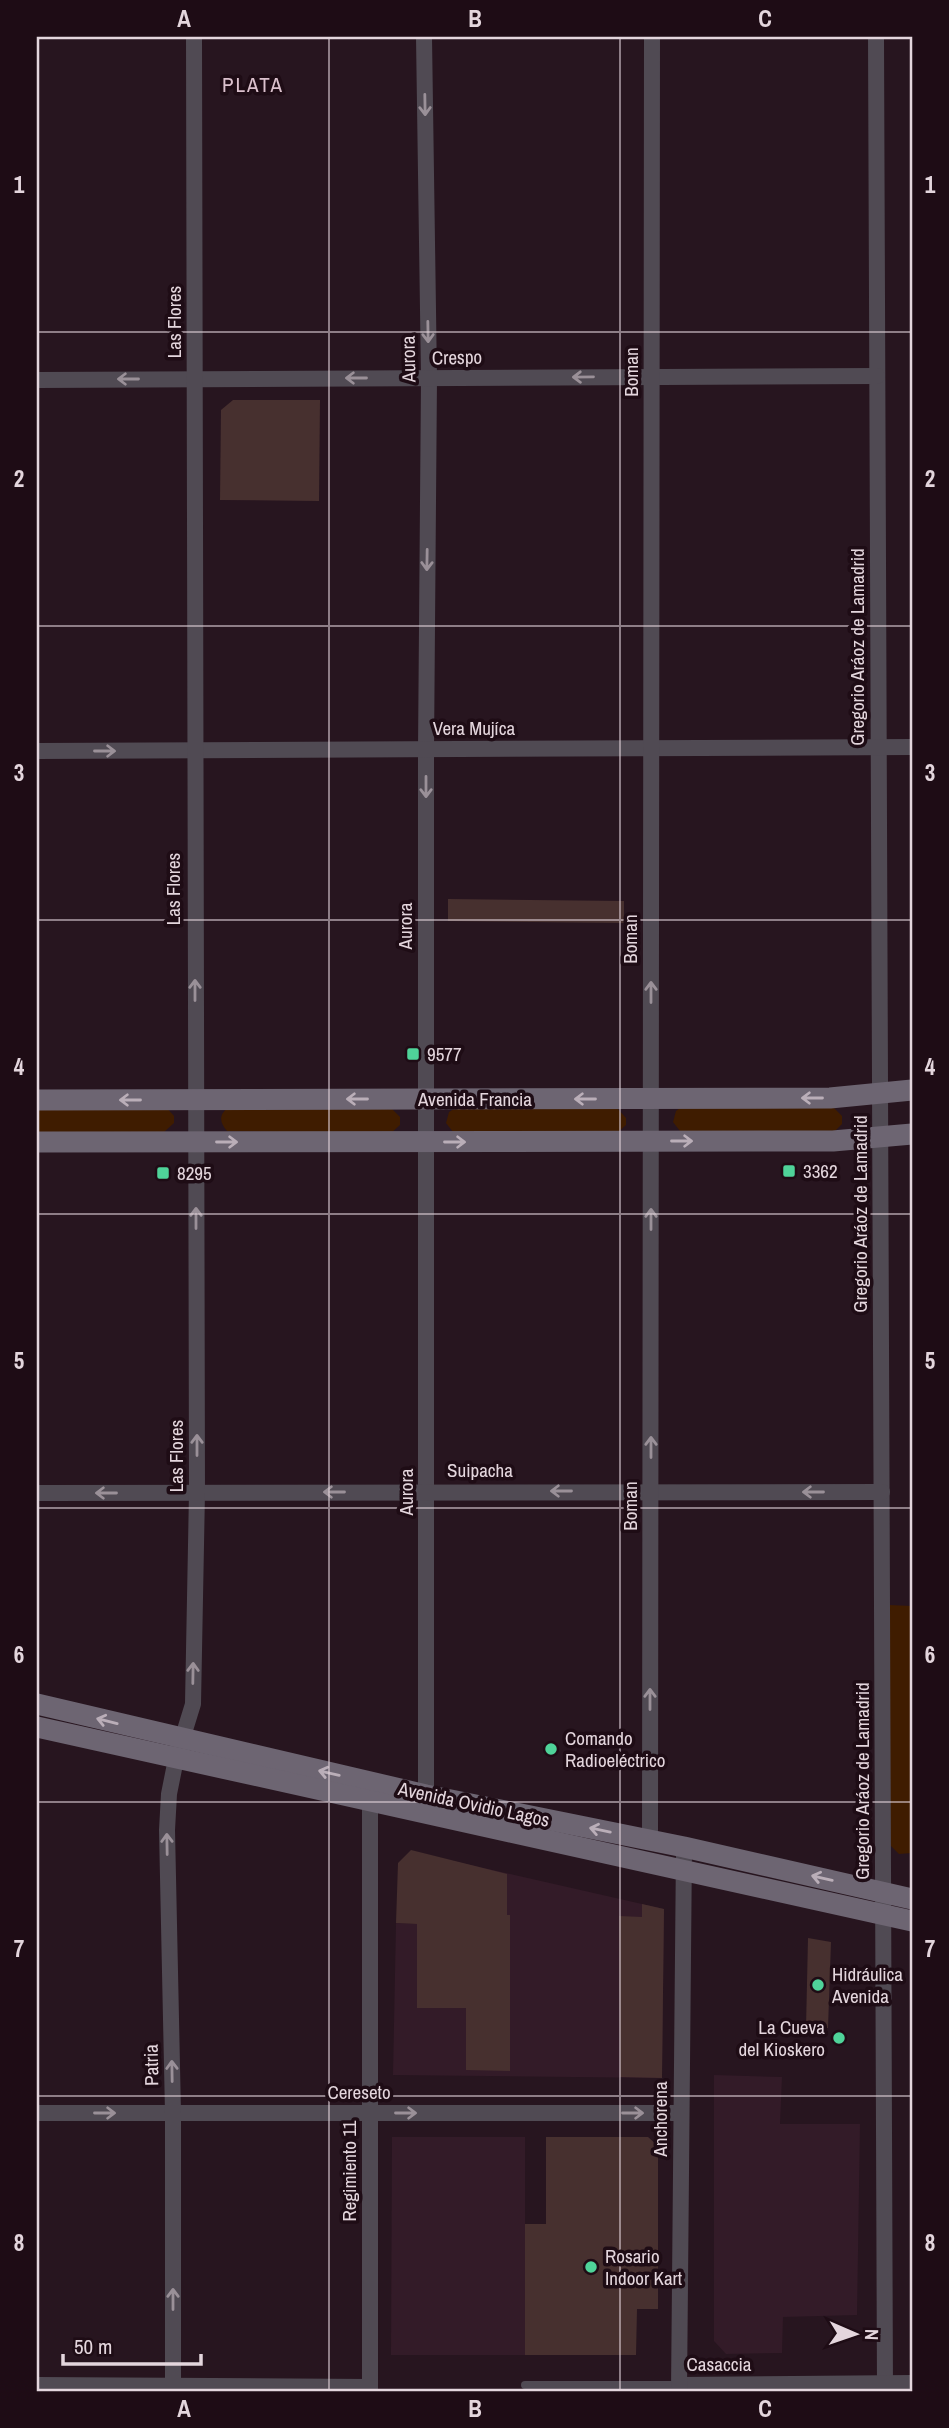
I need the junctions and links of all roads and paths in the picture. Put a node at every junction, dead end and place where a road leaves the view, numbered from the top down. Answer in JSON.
{"nodes":[{"id":1,"x":194,"y":37,"type":"edge"},
{"id":2,"x":424,"y":37,"type":"edge"},
{"id":3,"x":652,"y":37,"type":"edge"},
{"id":4,"x":876,"y":37,"type":"edge"},
{"id":5,"x":652,"y":376,"type":"junction"},
{"id":6,"x":877,"y":376,"type":"junction"},
{"id":7,"x":429,"y":378,"type":"junction"},
{"id":8,"x":195,"y":379,"type":"junction"},
{"id":9,"x":37,"y":380,"type":"edge"},
{"id":10,"x":879,"y":747,"type":"junction"},
{"id":11,"x":912,"y":747,"type":"edge"},
{"id":12,"x":651,"y":748,"type":"junction"},
{"id":13,"x":426,"y":750,"type":"junction"},
{"id":14,"x":37,"y":751,"type":"edge"},
{"id":15,"x":194,"y":751,"type":"junction"},
{"id":16,"x":912,"y":1090,"type":"edge"},
{"id":17,"x":880,"y":1094,"type":"junction"},
{"id":18,"x":651,"y":1098,"type":"junction"},
{"id":19,"x":426,"y":1099,"type":"junction"},
{"id":20,"x":37,"y":1100,"type":"edge"},
{"id":21,"x":195,"y":1100,"type":"junction"},
{"id":22,"x":912,"y":1135,"type":"edge"},
{"id":23,"x":880,"y":1139,"type":"junction"},
{"id":24,"x":651,"y":1141,"type":"junction"},
{"id":25,"x":37,"y":1142,"type":"edge"},
{"id":26,"x":195,"y":1142,"type":"junction"},
{"id":27,"x":426,"y":1142,"type":"junction"},
{"id":28,"x":428,"y":1491,"type":"junction"},
{"id":29,"x":651,"y":1491,"type":"junction"},
{"id":30,"x":197,"y":1492,"type":"junction"},
{"id":31,"x":882,"y":1492,"type":"junction"},
{"id":32,"x":37,"y":1493,"type":"edge"},
{"id":33,"x":37,"y":1704,"type":"edge"},
{"id":34,"x":37,"y":1727,"type":"edge"},
{"id":35,"x":179,"y":1749,"type":"junction"},
{"id":36,"x":370,"y":1792,"type":"junction"},
{"id":37,"x":426,"y":1805,"type":"junction"},
{"id":38,"x":650,"y":1840,"type":"junction"},
{"id":39,"x":684,"y":1847,"type":"junction"},
{"id":40,"x":683,"y":1871,"type":"junction"},
{"id":41,"x":883,"y":1892,"type":"junction"},
{"id":42,"x":912,"y":1899,"type":"edge"},
{"id":43,"x":883,"y":1914,"type":"junction"},
{"id":44,"x":912,"y":1921,"type":"edge"},
{"id":45,"x":37,"y":2113,"type":"edge"},
{"id":46,"x":173,"y":2113,"type":"junction"},
{"id":47,"x":370,"y":2113,"type":"junction"},
{"id":48,"x":681,"y":2113,"type":"junction"},
{"id":49,"x":912,"y":2383,"type":"edge"},
{"id":50,"x":37,"y":2385,"type":"edge"},
{"id":51,"x":525,"y":2385,"type":"dead end"},
{"id":52,"x":884,"y":2387,"type":"edge"},
{"id":53,"x":173,"y":2388,"type":"edge"},
{"id":54,"x":679,"y":2388,"type":"edge"},
{"id":55,"x":370,"y":2389,"type":"edge"}],
"edges":[{"from":1,"to":8,"type":"street","name":"Las Flores"},
{"from":2,"to":7,"type":"street","name":"Aurora","one_way":true},
{"from":3,"to":5,"type":"street","name":"Boman"},
{"from":4,"to":6,"type":"street","name":"Gregorio Aráoz de Lamadrid"},
{"from":5,"to":6,"type":"street","name":"Crespo"},
{"from":5,"to":7,"type":"street","name":"Crespo","one_way":true},
{"from":5,"to":12,"type":"street","name":"Boman"},
{"from":6,"to":10,"type":"street","name":"Gregorio Aráoz de Lamadrid"},
{"from":7,"to":8,"type":"street","name":"Crespo","one_way":true},
{"from":7,"to":13,"type":"street","name":"Aurora","one_way":true},
{"from":8,"to":9,"type":"street","name":"Crespo","one_way":true},
{"from":8,"to":15,"type":"street","name":"Las Flores"},
{"from":10,"to":11,"type":"street","name":"Vera Mujíca"},
{"from":10,"to":12,"type":"street","name":"Vera Mujíca"},
{"from":10,"to":17,"type":"street","name":"Gregorio Aráoz de Lamadrid"},
{"from":12,"to":13,"type":"street","name":"Vera Mujíca"},
{"from":18,"to":12,"type":"street","name":"Boman","one_way":true},
{"from":13,"to":15,"type":"street","name":"Vera Mujíca"},
{"from":13,"to":19,"type":"street","name":"Aurora","one_way":true},
{"from":14,"to":15,"type":"street","name":"Vera Mujíca","one_way":true},
{"from":21,"to":15,"type":"street","name":"Las Flores","one_way":true},
{"from":16,"to":17,"type":"street","name":"Avenida Francia"},
{"from":17,"to":18,"type":"street","name":"Avenida Francia","one_way":true},
{"from":17,"to":23,"type":"street","name":"Gregorio Aráoz de Lamadrid"},
{"from":18,"to":19,"type":"street","name":"Avenida Francia","one_way":true},
{"from":18,"to":24,"type":"street","name":"Boman"},
{"from":19,"to":21,"type":"street","name":"Avenida Francia","one_way":true},
{"from":19,"to":27,"type":"street","name":"Aurora"},
{"from":21,"to":20,"type":"street","name":"Avenida Francia","one_way":true},
{"from":21,"to":26,"type":"street","name":"Las Flores"},
{"from":22,"to":23,"type":"street"},
{"from":24,"to":23,"type":"street","one_way":true},
{"from":23,"to":31,"type":"street","name":"Gregorio Aráoz de Lamadrid"},
{"from":27,"to":24,"type":"street","one_way":true},
{"from":29,"to":24,"type":"street","name":"Boman","one_way":true},
{"from":25,"to":26,"type":"street"},
{"from":26,"to":27,"type":"street","one_way":true},
{"from":30,"to":26,"type":"street","name":"Las Flores","one_way":true},
{"from":27,"to":28,"type":"street","name":"Aurora"},
{"from":29,"to":28,"type":"street","name":"Suipacha","one_way":true},
{"from":28,"to":30,"type":"street","name":"Suipacha","one_way":true},
{"from":28,"to":37,"type":"street","name":"Aurora"},
{"from":31,"to":29,"type":"street","name":"Suipacha","one_way":true},
{"from":38,"to":29,"type":"street","name":"Boman","one_way":true},
{"from":30,"to":32,"type":"street","name":"Suipacha","one_way":true},
{"from":35,"to":30,"type":"street","name":"Las Flores","one_way":true},
{"from":31,"to":41,"type":"street","name":"Gregorio Aráoz de Lamadrid"},
{"from":35,"to":33,"type":"street","name":"Avenida Ovidio Lagos","one_way":true},
{"from":34,"to":35,"type":"street","name":"Avenida Ovidio Lagos"},
{"from":35,"to":36,"type":"street","name":"Avenida Ovidio Lagos"},
{"from":46,"to":35,"type":"street","name":"Patria","one_way":true},
{"from":36,"to":37,"type":"street","name":"Avenida Ovidio Lagos"},
{"from":36,"to":47,"type":"street","name":"Regimiento 11"},
{"from":38,"to":37,"type":"street","name":"Avenida Ovidio Lagos","one_way":true},
{"from":37,"to":40,"type":"street","name":"Avenida Ovidio Lagos"},
{"from":38,"to":39,"type":"street","name":"Avenida Ovidio Lagos"},
{"from":39,"to":40,"type":"street","name":"Anchorena"},
{"from":41,"to":39,"type":"street","name":"Avenida Ovidio Lagos","one_way":true},
{"from":40,"to":43,"type":"street","name":"Avenida Ovidio Lagos"},
{"from":40,"to":48,"type":"street","name":"Anchorena"},
{"from":41,"to":42,"type":"street","name":"Avenida Ovidio Lagos"},
{"from":41,"to":43,"type":"street","name":"Gregorio Aráoz de Lamadrid"},
{"from":43,"to":44,"type":"street","name":"Avenida Ovidio Lagos"},
{"from":43,"to":52,"type":"street","name":"Gregorio Aráoz de Lamadrid"},
{"from":45,"to":46,"type":"street","name":"Cereseto","one_way":true},
{"from":46,"to":47,"type":"street","name":"Cereseto"},
{"from":53,"to":46,"type":"street","name":"Patria","one_way":true},
{"from":47,"to":48,"type":"street","name":"Cereseto","one_way":true},
{"from":47,"to":55,"type":"street","name":"Regimiento 11"},
{"from":48,"to":54,"type":"street","name":"Anchorena"},
{"from":49,"to":52,"type":"street","name":"Casaccia"},
{"from":50,"to":53,"type":"street"},
{"from":51,"to":54,"type":"lane","name":"Casaccia"},
{"from":52,"to":54,"type":"street","name":"Casaccia"},
{"from":53,"to":55,"type":"street"}]}
